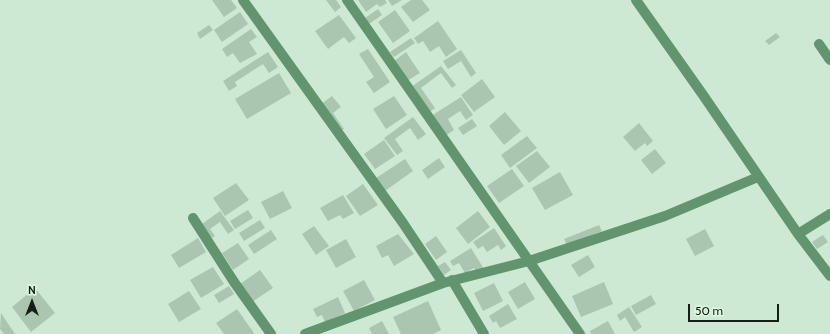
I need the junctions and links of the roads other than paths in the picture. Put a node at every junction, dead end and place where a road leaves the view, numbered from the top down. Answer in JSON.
{"nodes":[{"id":1,"x":243,"y":0,"type":"edge"},
{"id":2,"x":347,"y":0,"type":"edge"},
{"id":3,"x":636,"y":0,"type":"edge"},
{"id":4,"x":819,"y":44,"type":"dead end"},
{"id":5,"x":830,"y":60,"type":"edge"},
{"id":6,"x":758,"y":177,"type":"junction"},
{"id":7,"x":830,"y":214,"type":"edge"},
{"id":8,"x":193,"y":218,"type":"dead end"},
{"id":9,"x":798,"y":234,"type":"junction"},
{"id":10,"x":529,"y":261,"type":"junction"},
{"id":11,"x":830,"y":276,"type":"edge"},
{"id":12,"x":447,"y":281,"type":"junction"},
{"id":13,"x":311,"y":333,"type":"edge"},
{"id":14,"x":271,"y":334,"type":"edge"},
{"id":15,"x":484,"y":334,"type":"edge"},
{"id":16,"x":580,"y":334,"type":"edge"}],
"edges":[{"from":1,"to":12,"type":"street"},
{"from":2,"to":10,"type":"street"},
{"from":3,"to":6,"type":"street"},
{"from":4,"to":5,"type":"street"},
{"from":6,"to":9,"type":"street"},
{"from":6,"to":10,"type":"street"},
{"from":7,"to":9,"type":"street"},
{"from":8,"to":14,"type":"street"},
{"from":9,"to":11,"type":"street"},
{"from":10,"to":12,"type":"street"},
{"from":10,"to":16,"type":"street"},
{"from":12,"to":13,"type":"street"},
{"from":12,"to":15,"type":"street"}]}
